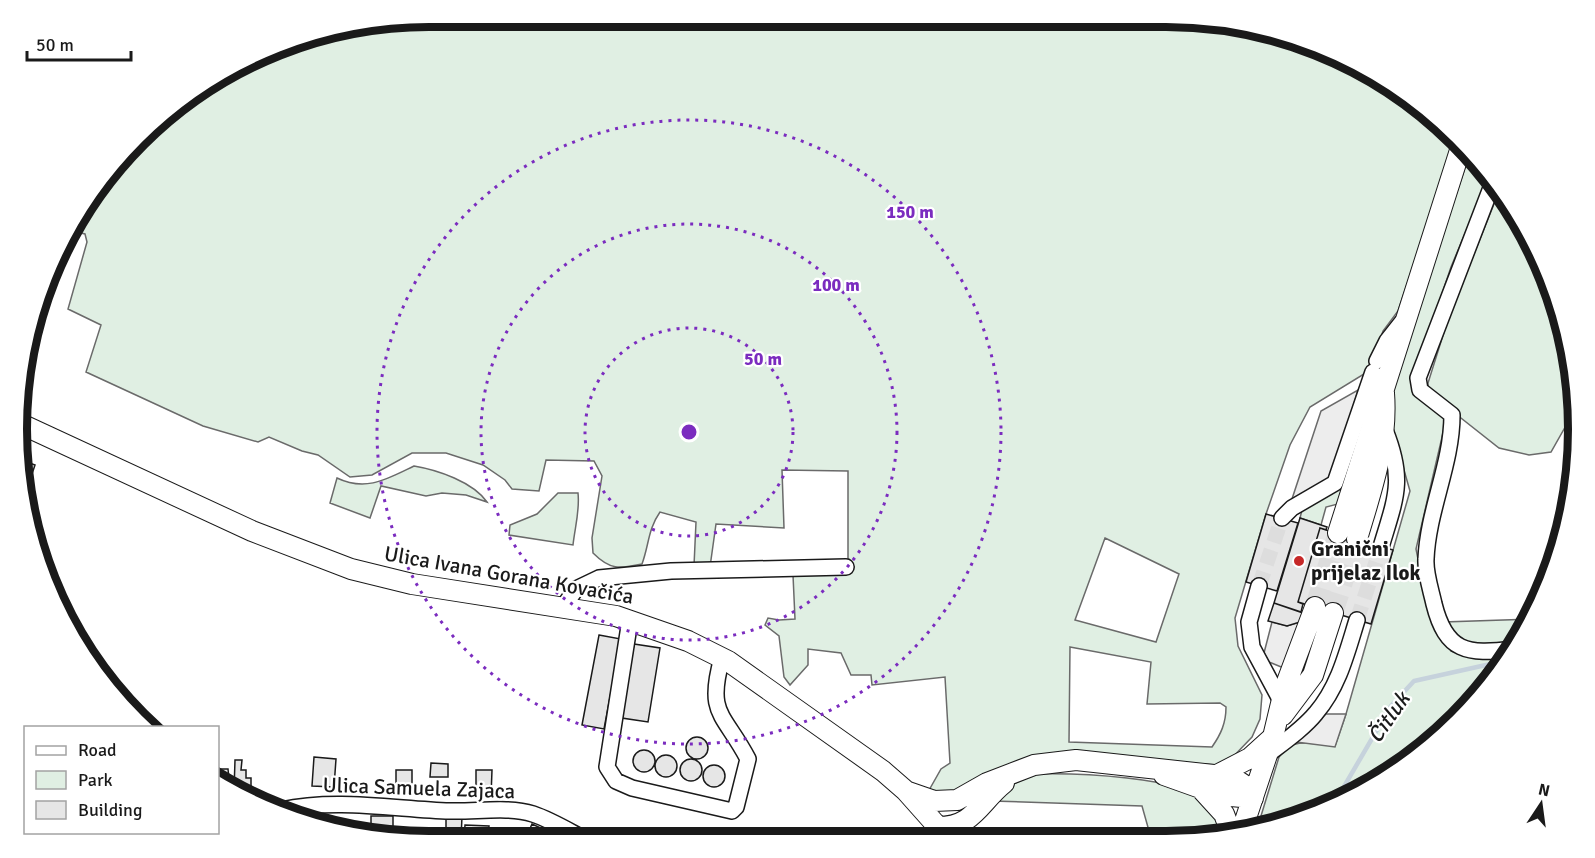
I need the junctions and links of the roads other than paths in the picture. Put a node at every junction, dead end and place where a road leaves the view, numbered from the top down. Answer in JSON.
{"nodes":[{"id":1,"x":1459,"y":154,"type":"edge"},
{"id":2,"x":1490,"y":191,"type":"edge"},
{"id":3,"x":1408,"y":315,"type":"junction"},
{"id":4,"x":1378,"y":374,"type":"junction"},
{"id":5,"x":27,"y":427,"type":"edge"},
{"id":6,"x":1385,"y":430,"type":"junction"},
{"id":7,"x":1282,"y":518,"type":"tunnel mouth"},
{"id":8,"x":1381,"y":546,"type":"tunnel mouth"},
{"id":9,"x":846,"y":567,"type":"dead end"},
{"id":10,"x":1259,"y":586,"type":"tunnel mouth"},
{"id":11,"x":563,"y":607,"type":"junction"},
{"id":12,"x":630,"y":620,"type":"junction"},
{"id":13,"x":1357,"y":620,"type":"tunnel mouth"},
{"id":14,"x":1501,"y":650,"type":"edge"},
{"id":15,"x":722,"y":658,"type":"junction"},
{"id":16,"x":1281,"y":701,"type":"junction"},
{"id":17,"x":1272,"y":739,"type":"junction"},
{"id":18,"x":1143,"y":768,"type":"junction"},
{"id":19,"x":1018,"y":771,"type":"junction"},
{"id":20,"x":1219,"y":774,"type":"junction"},
{"id":21,"x":1201,"y":790,"type":"junction"},
{"id":22,"x":906,"y":791,"type":"junction"},
{"id":23,"x":1253,"y":798,"type":"junction"},
{"id":24,"x":957,"y":800,"type":"junction"},
{"id":25,"x":293,"y":807,"type":"edge"},
{"id":26,"x":975,"y":814,"type":"junction"},
{"id":27,"x":1244,"y":823,"type":"edge"},
{"id":28,"x":1229,"y":826,"type":"edge"},
{"id":29,"x":567,"y":831,"type":"edge"},
{"id":30,"x":941,"y":831,"type":"edge"},
{"id":31,"x":943,"y":831,"type":"edge"},
{"id":32,"x":946,"y":831,"type":"edge"},
{"id":33,"x":973,"y":831,"type":"edge"}],
"edges":[{"from":1,"to":3,"type":"main road"},
{"from":2,"to":14,"type":"street"},
{"from":3,"to":4,"type":"main road"},
{"from":3,"to":4,"type":"street"},
{"from":4,"to":6,"type":"main road"},
{"from":4,"to":6,"type":"main road"},
{"from":4,"to":7,"type":"street"},
{"from":5,"to":11,"type":"main road","name":"Ulica Ivana Gorana Kovačića"},
{"from":6,"to":8,"type":"street"},
{"from":9,"to":11,"type":"street"},
{"from":10,"to":16,"type":"street"},
{"from":11,"to":12,"type":"main road","name":"Ulica Ivana Gorana Kovačića"},
{"from":12,"to":15,"type":"main road","name":"Ulica Ivana Gorana Kovačića"},
{"from":12,"to":15,"type":"street"},
{"from":13,"to":17,"type":"street"},
{"from":15,"to":22,"type":"main road","name":"Ulica Ivana Gorana Kovačića"},
{"from":16,"to":17,"type":"main road"},
{"from":16,"to":17,"type":"main road"},
{"from":17,"to":20,"type":"main road"},
{"from":17,"to":23,"type":"main road"},
{"from":18,"to":19,"type":"main road"},
{"from":18,"to":20,"type":"main road"},
{"from":18,"to":21,"type":"main road"},
{"from":19,"to":24,"type":"main road"},
{"from":19,"to":26,"type":"main road"},
{"from":20,"to":23,"type":"main road"},
{"from":21,"to":23,"type":"main road"},
{"from":21,"to":28,"type":"main road"},
{"from":22,"to":24,"type":"main road"},
{"from":22,"to":30,"type":"main road","name":"Ulica Ivana Gorana Kovačića"},
{"from":23,"to":27,"type":"main road"},
{"from":24,"to":31,"type":"main road"},
{"from":25,"to":29,"type":"street","name":"Ulica Samuela Zajaca"},
{"from":26,"to":32,"type":"main road"},
{"from":26,"to":33,"type":"main road"}]}
